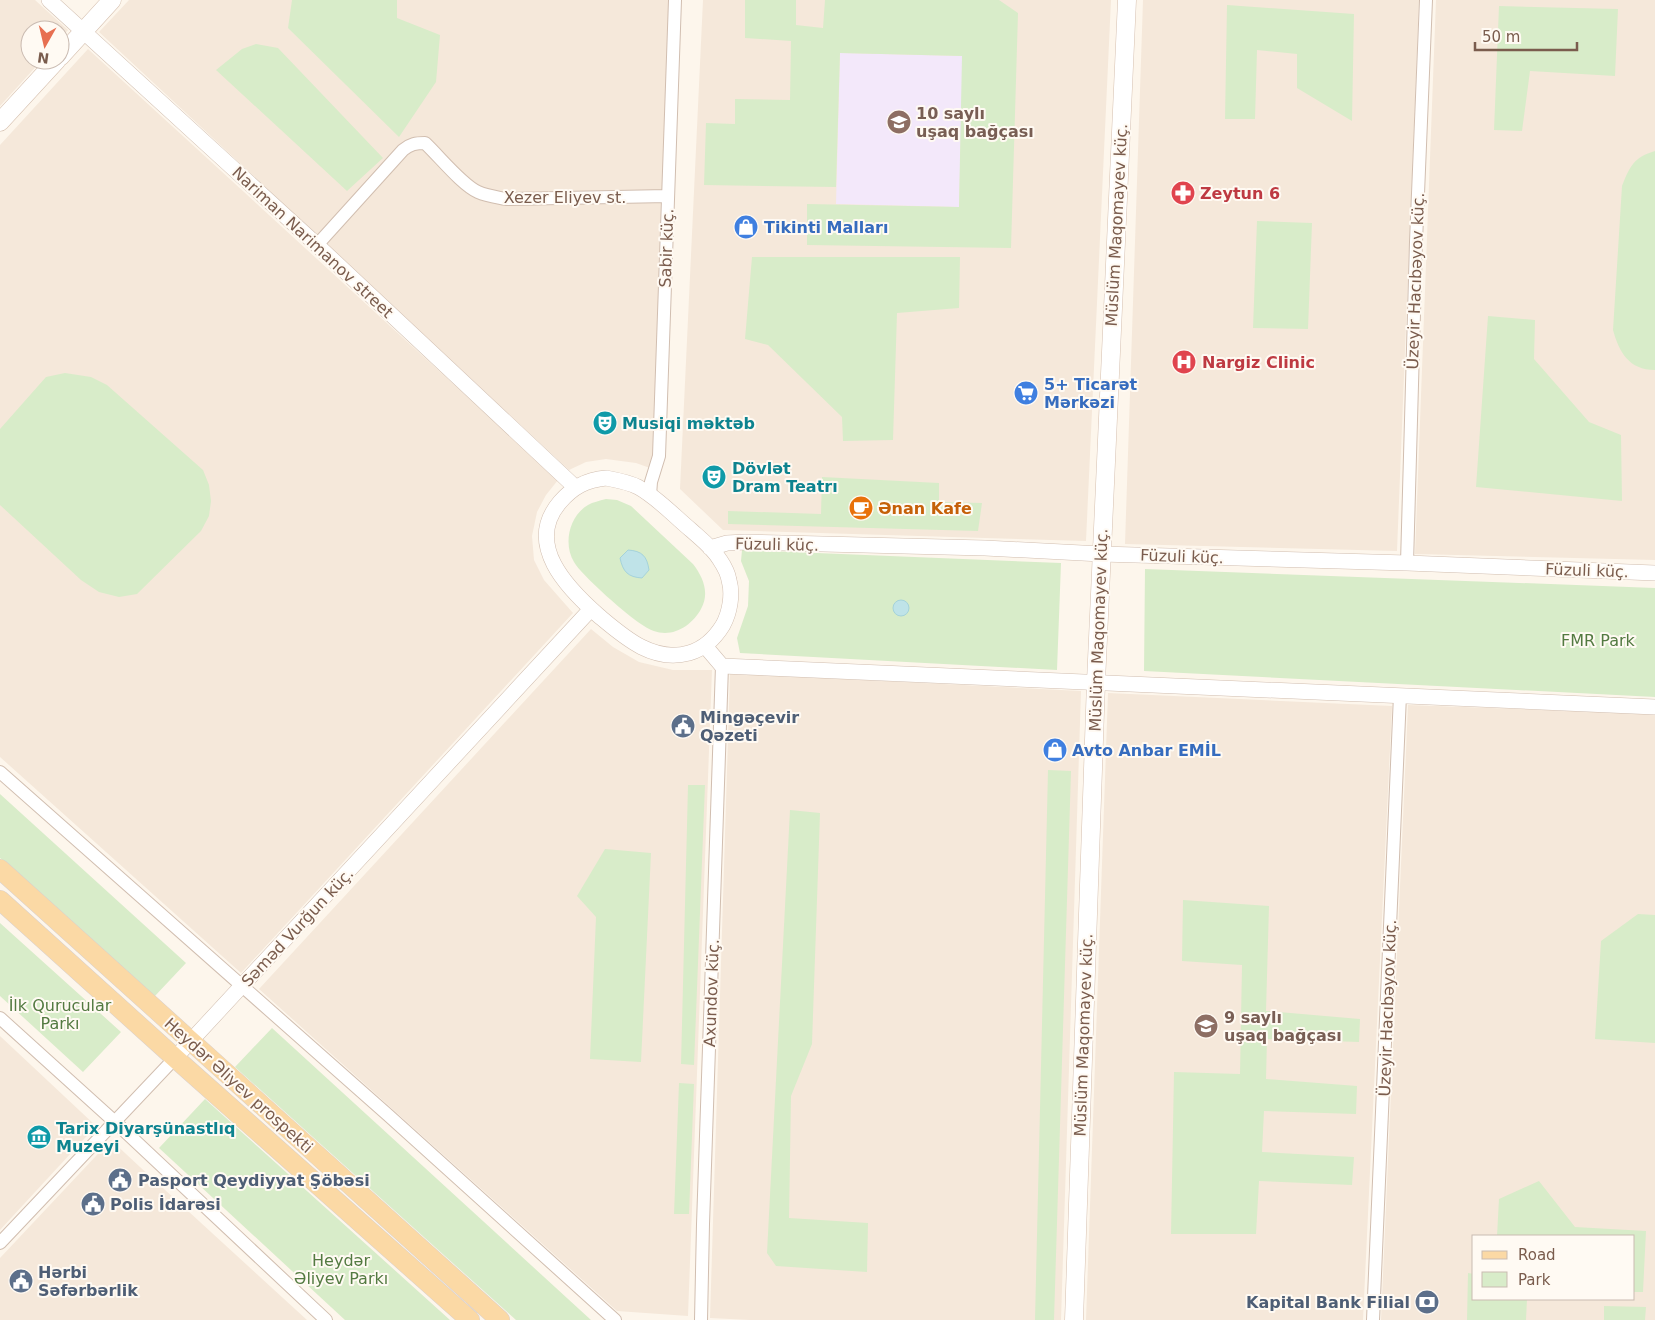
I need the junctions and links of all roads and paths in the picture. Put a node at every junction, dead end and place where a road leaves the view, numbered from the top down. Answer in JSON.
{"nodes":[{"id":1,"x":49,"y":0,"type":"edge"},
{"id":2,"x":112,"y":0,"type":"edge"},
{"id":3,"x":675,"y":0,"type":"edge"},
{"id":4,"x":1127,"y":0,"type":"edge"},
{"id":5,"x":1426,"y":0,"type":"edge"},
{"id":6,"x":84,"y":31,"type":"junction"},
{"id":7,"x":70,"y":46,"type":"edge"},
{"id":8,"x":48,"y":70,"type":"edge"},
{"id":9,"x":0,"y":122,"type":"edge"},
{"id":10,"x":668,"y":196,"type":"junction"},
{"id":11,"x":317,"y":245,"type":"junction"},
{"id":12,"x":576,"y":487,"type":"junction"},
{"id":13,"x":650,"y":495,"type":"junction"},
{"id":14,"x":710,"y":548,"type":"junction"},
{"id":15,"x":1101,"y":554,"type":"junction"},
{"id":16,"x":1406,"y":563,"type":"junction"},
{"id":17,"x":1655,"y":573,"type":"edge"},
{"id":18,"x":590,"y":609,"type":"junction"},
{"id":19,"x":705,"y":646,"type":"junction"},
{"id":20,"x":722,"y":666,"type":"junction"},
{"id":21,"x":1096,"y":682,"type":"junction"},
{"id":22,"x":1400,"y":696,"type":"junction"},
{"id":23,"x":1655,"y":707,"type":"edge"},
{"id":24,"x":0,"y":772,"type":"edge"},
{"id":25,"x":0,"y":869,"type":"edge"},
{"id":26,"x":0,"y":900,"type":"edge"},
{"id":27,"x":242,"y":987,"type":"junction"},
{"id":28,"x":0,"y":1018,"type":"edge"},
{"id":29,"x":190,"y":1042,"type":"junction"},
{"id":30,"x":175,"y":1058,"type":"junction"},
{"id":31,"x":115,"y":1122,"type":"junction"},
{"id":32,"x":0,"y":1243,"type":"edge"},
{"id":33,"x":326,"y":1320,"type":"edge"},
{"id":34,"x":470,"y":1320,"type":"edge"},
{"id":35,"x":500,"y":1320,"type":"edge"},
{"id":36,"x":615,"y":1320,"type":"edge"},
{"id":37,"x":701,"y":1320,"type":"edge"},
{"id":38,"x":1074,"y":1320,"type":"edge"},
{"id":39,"x":1373,"y":1320,"type":"edge"}],
"edges":[{"from":1,"to":6,"type":"street","name":"Nariman Narimanov street"},
{"from":2,"to":6,"type":"main road"},
{"from":3,"to":10,"type":"street","name":"Sabir küç."},
{"from":4,"to":15,"type":"main road","name":"Müslüm Maqomayev küç."},
{"from":5,"to":16,"type":"street","name":"Üzeyir Hacıbəyov küç."},
{"from":6,"to":7,"type":"main road"},
{"from":6,"to":11,"type":"street","name":"Nariman Narimanov street"},
{"from":8,"to":9,"type":"main road"},
{"from":10,"to":11,"type":"street","name":"Xezer Eliyev st."},
{"from":10,"to":13,"type":"street","name":"Sabir küç."},
{"from":11,"to":12,"type":"street","name":"Nariman Narimanov street"},
{"from":12,"to":13,"type":"street"},
{"from":12,"to":18,"type":"street"},
{"from":13,"to":14,"type":"street"},
{"from":14,"to":15,"type":"street","name":"Füzuli küç."},
{"from":14,"to":19,"type":"street"},
{"from":15,"to":16,"type":"street","name":"Füzuli küç."},
{"from":15,"to":21,"type":"main road","name":"Müslüm Maqomayev küç."},
{"from":16,"to":17,"type":"street","name":"Füzuli küç."},
{"from":18,"to":19,"type":"street"},
{"from":18,"to":27,"type":"street","name":"Səməd Vurğun küç."},
{"from":19,"to":20,"type":"street"},
{"from":20,"to":21,"type":"street"},
{"from":20,"to":37,"type":"street","name":"Axundov küç."},
{"from":21,"to":22,"type":"street"},
{"from":21,"to":38,"type":"main road","name":"Müslüm Maqomayev küç."},
{"from":22,"to":23,"type":"street"},
{"from":22,"to":39,"type":"street","name":"Üzeyir Hacıbəyov küç."},
{"from":24,"to":27,"type":"street"},
{"from":25,"to":29,"type":"main road","name":"Heydər Əliyev prospekti"},
{"from":26,"to":30,"type":"main road","name":"Heydər Əliyev prospekti"},
{"from":27,"to":29,"type":"street","name":"Səməd Vurğun küç."},
{"from":27,"to":36,"type":"street"},
{"from":28,"to":31,"type":"street"},
{"from":29,"to":30,"type":"street","name":"Səməd Vurğun küç."},
{"from":29,"to":35,"type":"main road","name":"Heydər Əliyev prospekti"},
{"from":30,"to":31,"type":"street","name":"Səməd Vurğun küç."},
{"from":30,"to":34,"type":"main road","name":"Heydər Əliyev prospekti"},
{"from":31,"to":32,"type":"street","name":"Səməd Vurğun küç."},
{"from":31,"to":33,"type":"street"}]}
